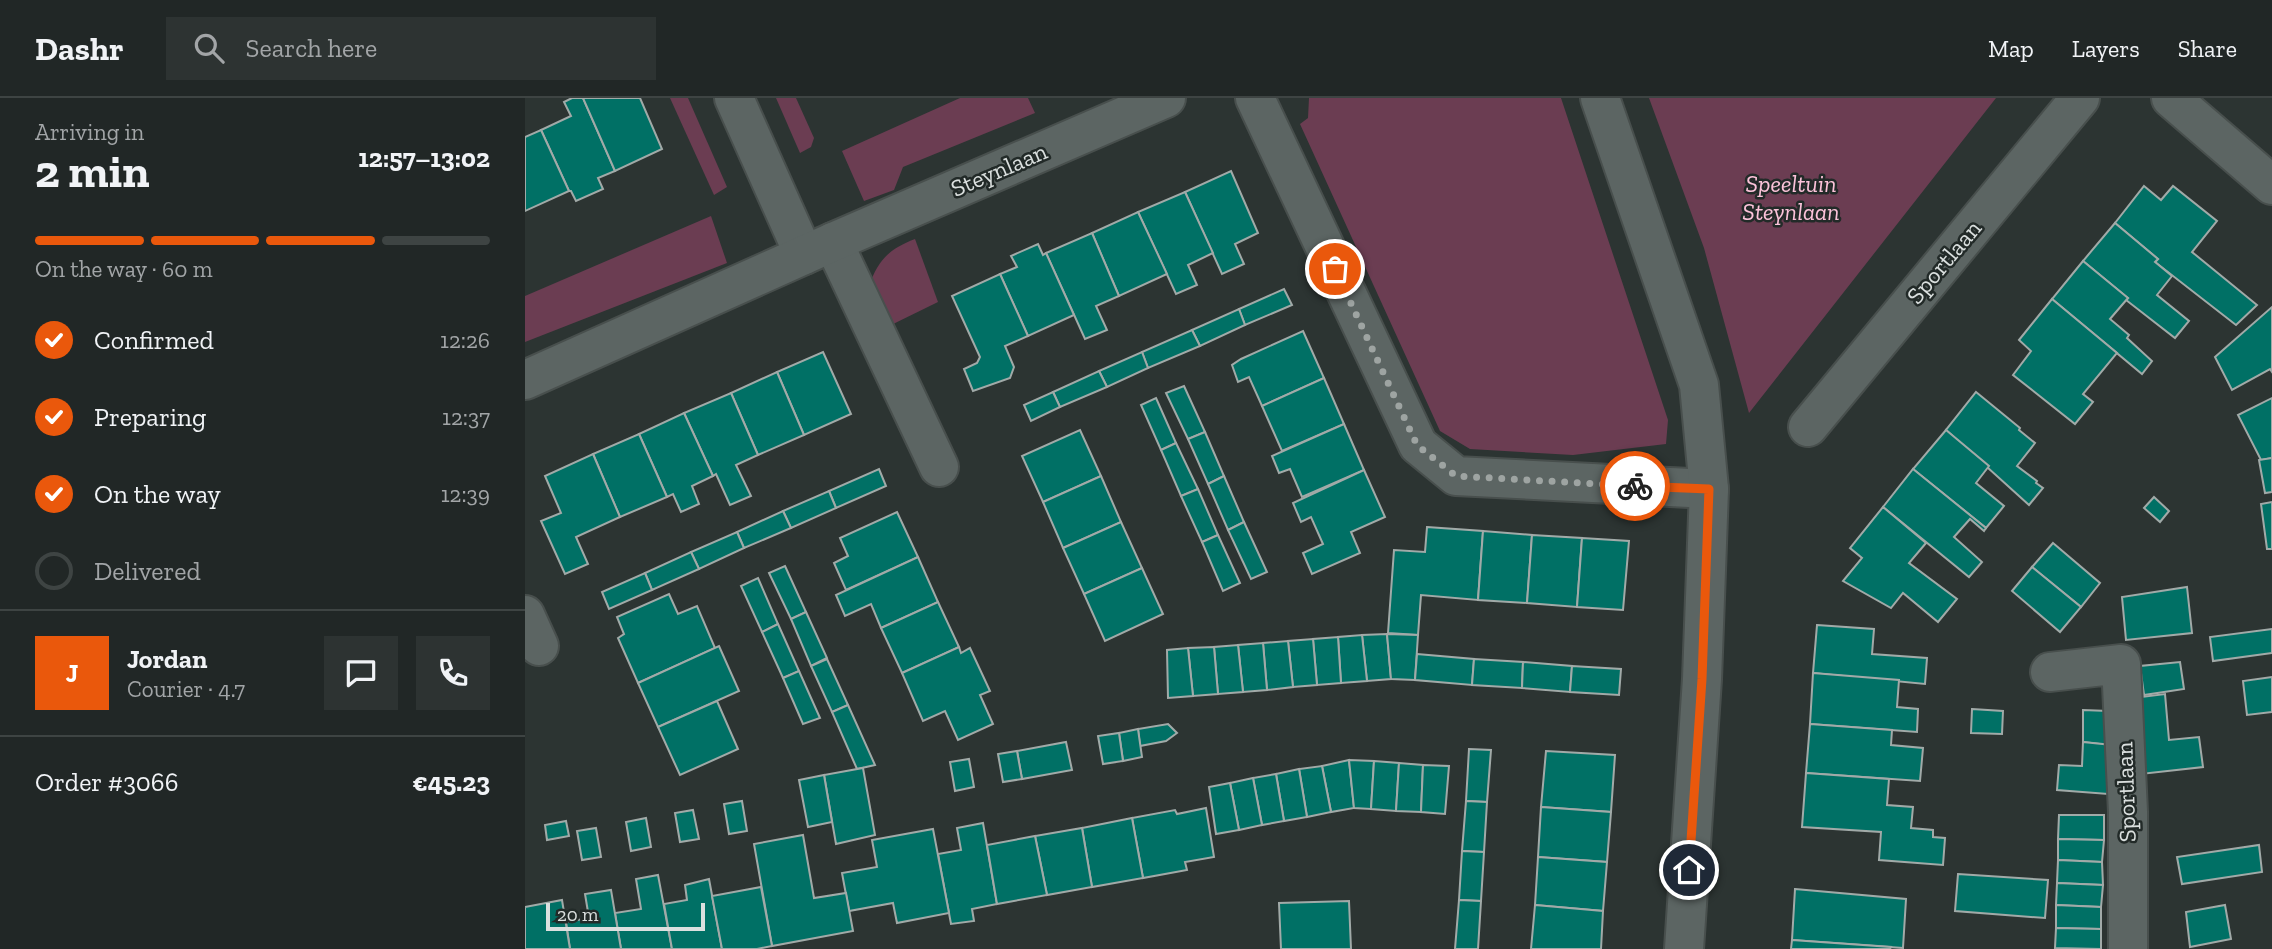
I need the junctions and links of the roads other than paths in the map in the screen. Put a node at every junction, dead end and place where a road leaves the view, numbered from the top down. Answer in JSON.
{"nodes":[{"id":1,"x":734,"y":98,"type":"edge"},
{"id":2,"x":1166,"y":98,"type":"edge"},
{"id":3,"x":1255,"y":98,"type":"edge"},
{"id":4,"x":1600,"y":98,"type":"edge"},
{"id":5,"x":2080,"y":98,"type":"edge"},
{"id":6,"x":2171,"y":98,"type":"edge"},
{"id":7,"x":2272,"y":186,"type":"edge"},
{"id":8,"x":819,"y":249,"type":"junction"},
{"id":9,"x":525,"y":380,"type":"edge"},
{"id":10,"x":1808,"y":427,"type":"dead end"},
{"id":11,"x":939,"y":467,"type":"dead end"},
{"id":12,"x":1709,"y":489,"type":"junction"},
{"id":13,"x":2050,"y":672,"type":"dead end"},
{"id":14,"x":1684,"y":949,"type":"edge"},
{"id":15,"x":2129,"y":949,"type":"edge"}],
"edges":[{"from":1,"to":8,"type":"street"},
{"from":2,"to":8,"type":"street","name":"Steynlaan"},
{"from":3,"to":12,"type":"street"},
{"from":4,"to":12,"type":"street"},
{"from":5,"to":10,"type":"street","name":"Sportlaan"},
{"from":6,"to":7,"type":"street"},
{"from":8,"to":9,"type":"street","name":"Steynlaan"},
{"from":8,"to":11,"type":"street"},
{"from":12,"to":14,"type":"street"},
{"from":13,"to":15,"type":"street","name":"Sportlaan"}]}
